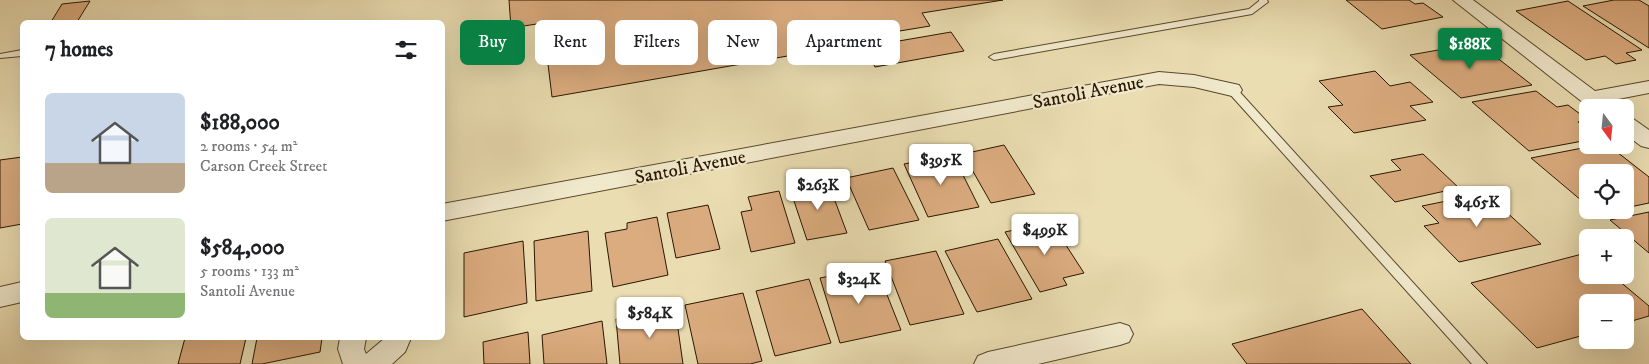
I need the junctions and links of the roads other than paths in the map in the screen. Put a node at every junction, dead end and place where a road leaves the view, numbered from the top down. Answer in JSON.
{"nodes":[{"id":1,"x":1264,"y":0,"type":"edge"},
{"id":2,"x":1462,"y":0,"type":"edge"},
{"id":3,"x":20,"y":53,"type":"edge"},
{"id":4,"x":2,"y":56,"type":"dead end"},
{"id":5,"x":994,"y":57,"type":"dead end"},
{"id":6,"x":1649,"y":87,"type":"edge"},
{"id":7,"x":1232,"y":90,"type":"joint"},
{"id":8,"x":1593,"y":99,"type":"edge"},
{"id":9,"x":1611,"y":99,"type":"edge"},
{"id":10,"x":1634,"y":130,"type":"edge"},
{"id":11,"x":1649,"y":141,"type":"edge"},
{"id":12,"x":445,"y":212,"type":"edge"},
{"id":13,"x":20,"y":292,"type":"edge"},
{"id":14,"x":0,"y":297,"type":"edge"},
{"id":15,"x":1120,"y":334,"type":"dead end"},
{"id":16,"x":353,"y":340,"type":"edge"},
{"id":17,"x":397,"y":340,"type":"edge"},
{"id":18,"x":357,"y":364,"type":"edge"},
{"id":19,"x":374,"y":364,"type":"edge"},
{"id":20,"x":988,"y":364,"type":"edge"},
{"id":21,"x":1480,"y":364,"type":"edge"}],
"edges":[{"from":1,"to":5,"type":"lane"},
{"from":2,"to":8,"type":"street"},
{"from":3,"to":4,"type":"lane"},
{"from":6,"to":9,"type":"street"},
{"from":7,"to":12,"type":"street","name":"Santoli Avenue"},
{"from":7,"to":21,"type":"lane"},
{"from":10,"to":11,"type":"street"},
{"from":13,"to":14,"type":"street"},
{"from":15,"to":20,"type":"street"},
{"from":16,"to":18,"type":"street"},
{"from":17,"to":19,"type":"street"}]}
